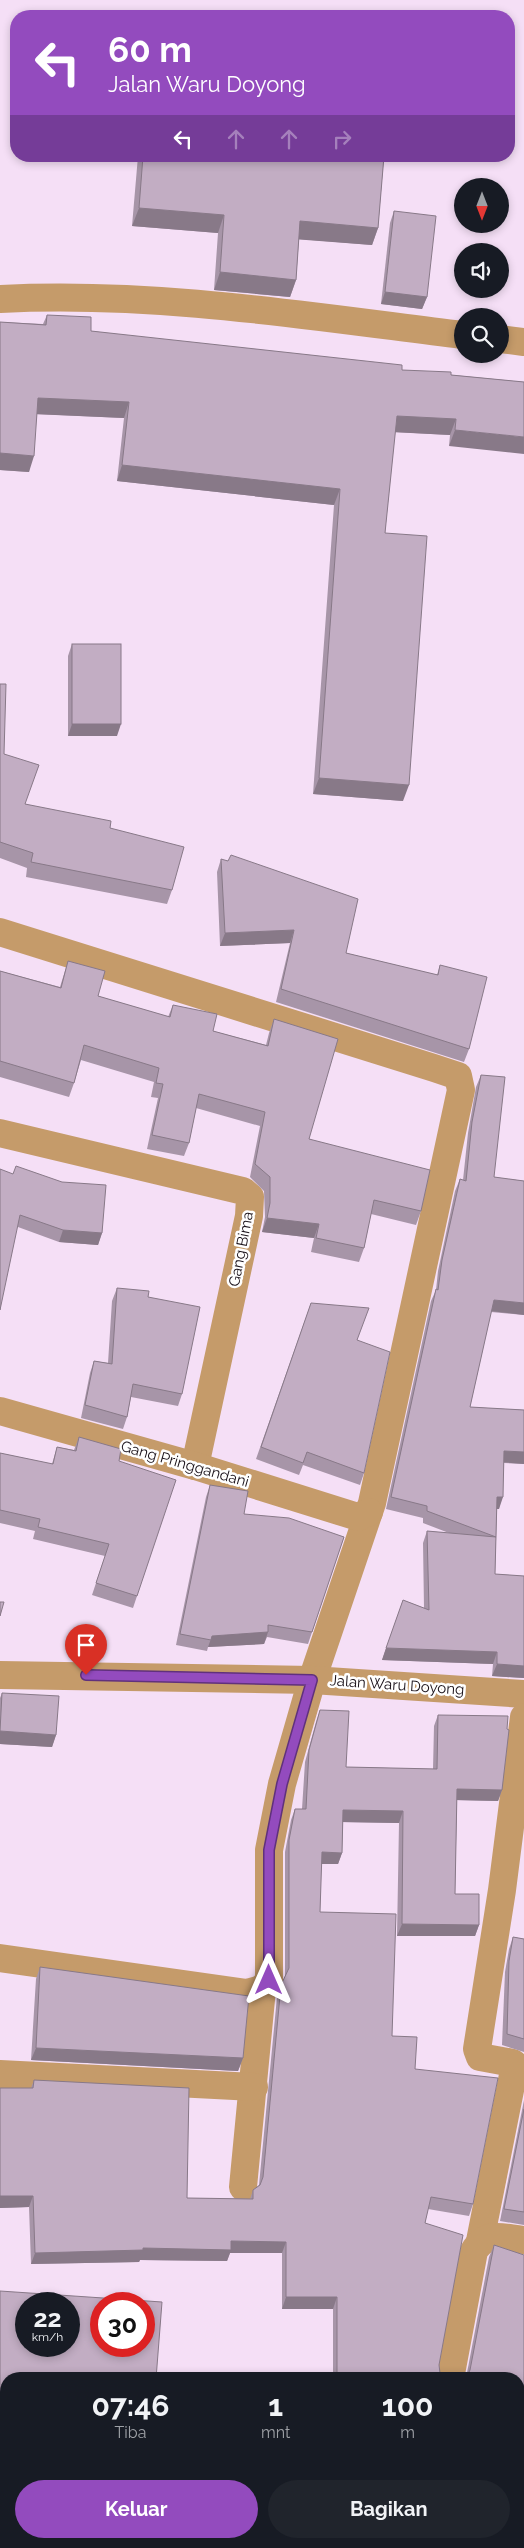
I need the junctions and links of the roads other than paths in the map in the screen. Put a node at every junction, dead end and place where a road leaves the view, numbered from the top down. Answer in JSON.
{"nodes":[{"id":1,"x":0,"y":299,"type":"edge"},
{"id":2,"x":454,"y":334,"type":"edge"},
{"id":3,"x":509,"y":340,"type":"edge"},
{"id":4,"x":524,"y":342,"type":"edge"},
{"id":5,"x":0,"y":932,"type":"edge"},
{"id":6,"x":0,"y":1134,"type":"edge"},
{"id":7,"x":0,"y":1411,"type":"edge"},
{"id":8,"x":196,"y":1466,"type":"junction"},
{"id":9,"x":369,"y":1512,"type":"junction"},
{"id":10,"x":0,"y":1675,"type":"edge"},
{"id":11,"x":312,"y":1680,"type":"junction"},
{"id":12,"x":524,"y":1694,"type":"edge"},
{"id":13,"x":524,"y":1717,"type":"edge"},
{"id":14,"x":0,"y":1958,"type":"edge"},
{"id":15,"x":262,"y":1990,"type":"junction"},
{"id":16,"x":0,"y":2074,"type":"edge"},
{"id":17,"x":254,"y":2087,"type":"junction"},
{"id":18,"x":243,"y":2187,"type":"dead end"},
{"id":19,"x":480,"y":2240,"type":"junction"},
{"id":20,"x":524,"y":2240,"type":"edge"},
{"id":21,"x":451,"y":2372,"type":"edge"}],
"edges":[{"from":1,"to":2,"type":"street"},
{"from":3,"to":4,"type":"street"},
{"from":5,"to":9,"type":"street"},
{"from":6,"to":8,"type":"street","name":"Gang Bima"},
{"from":7,"to":8,"type":"street","name":"Gang Pringgandani"},
{"from":8,"to":9,"type":"street","name":"Gang Pringgandani"},
{"from":9,"to":11,"type":"street"},
{"from":10,"to":11,"type":"street","name":"Jalan Waru Doyong"},
{"from":11,"to":12,"type":"street","name":"Jalan Waru Doyong"},
{"from":11,"to":15,"type":"street"},
{"from":13,"to":19,"type":"street"},
{"from":14,"to":15,"type":"street"},
{"from":15,"to":17,"type":"street"},
{"from":16,"to":17,"type":"street"},
{"from":17,"to":18,"type":"street"},
{"from":19,"to":20,"type":"street"},
{"from":19,"to":21,"type":"street"}]}
